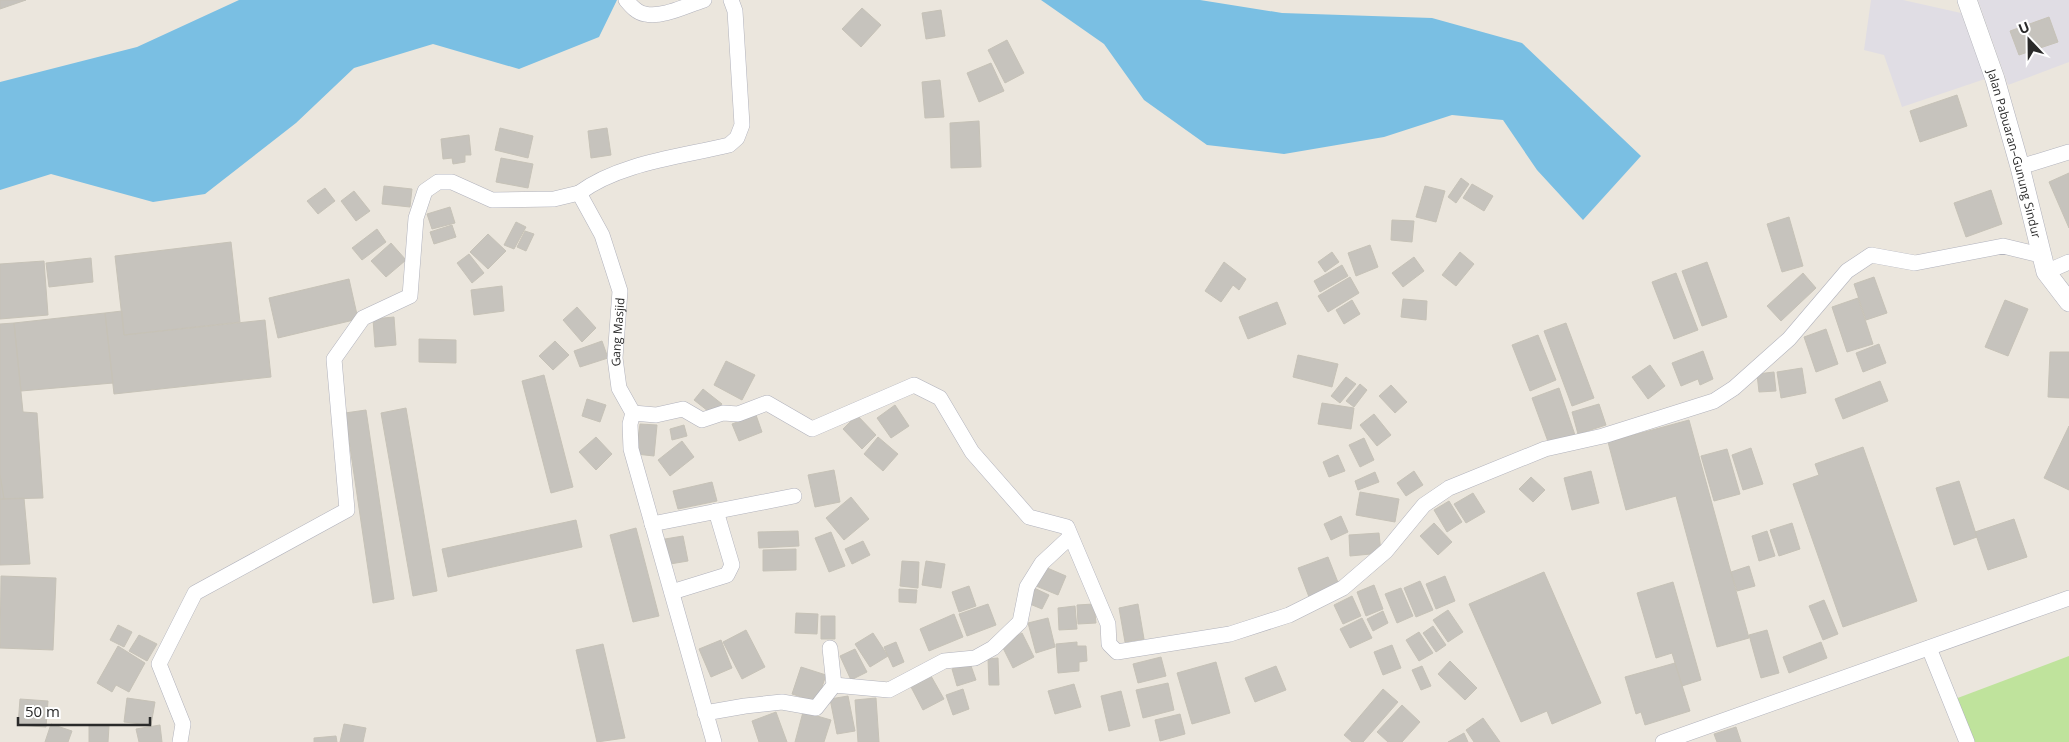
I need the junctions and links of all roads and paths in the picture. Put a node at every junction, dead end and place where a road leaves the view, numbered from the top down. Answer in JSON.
{"nodes":[{"id":1,"x":626,"y":0,"type":"edge"},
{"id":2,"x":704,"y":0,"type":"edge"},
{"id":3,"x":731,"y":0,"type":"edge"},
{"id":4,"x":1967,"y":0,"type":"edge"},
{"id":5,"x":2069,"y":152,"type":"edge"},
{"id":6,"x":2020,"y":167,"type":"junction"},
{"id":7,"x":579,"y":193,"type":"junction"},
{"id":8,"x":2069,"y":262,"type":"edge"},
{"id":9,"x":2043,"y":263,"type":"junction"},
{"id":10,"x":2069,"y":302,"type":"edge"},
{"id":11,"x":633,"y":413,"type":"junction"},
{"id":12,"x":794,"y":496,"type":"dead end"},
{"id":13,"x":716,"y":511,"type":"junction"},
{"id":14,"x":652,"y":524,"type":"junction"},
{"id":15,"x":1070,"y":537,"type":"junction"},
{"id":16,"x":672,"y":592,"type":"junction"},
{"id":17,"x":2069,"y":598,"type":"edge"},
{"id":18,"x":830,"y":648,"type":"dead end"},
{"id":19,"x":1929,"y":648,"type":"junction"},
{"id":20,"x":834,"y":685,"type":"junction"},
{"id":21,"x":706,"y":714,"type":"junction"},
{"id":22,"x":180,"y":742,"type":"edge"},
{"id":23,"x":714,"y":742,"type":"edge"},
{"id":24,"x":1663,"y":742,"type":"edge"},
{"id":25,"x":1967,"y":742,"type":"edge"}],
"edges":[{"from":1,"to":2,"type":"street"},
{"from":3,"to":7,"type":"street"},
{"from":4,"to":6,"type":"street","name":"Jalan Pabuaran–Gunung Sindur"},
{"from":5,"to":6,"type":"street"},
{"from":6,"to":9,"type":"street","name":"Jalan Pabuaran–Gunung Sindur"},
{"from":7,"to":11,"type":"street","name":"Gang Masjid"},
{"from":7,"to":22,"type":"street"},
{"from":8,"to":9,"type":"street"},
{"from":9,"to":10,"type":"street","name":"Jalan Pabuaran–Gunung Sindur"},
{"from":9,"to":15,"type":"street"},
{"from":11,"to":14,"type":"street"},
{"from":11,"to":15,"type":"street"},
{"from":12,"to":13,"type":"street"},
{"from":13,"to":14,"type":"street"},
{"from":13,"to":16,"type":"street"},
{"from":14,"to":16,"type":"street"},
{"from":15,"to":20,"type":"street"},
{"from":16,"to":21,"type":"street"},
{"from":17,"to":19,"type":"street"},
{"from":18,"to":20,"type":"street"},
{"from":19,"to":24,"type":"street"},
{"from":19,"to":25,"type":"street"},
{"from":20,"to":21,"type":"street"},
{"from":21,"to":23,"type":"street"}]}
